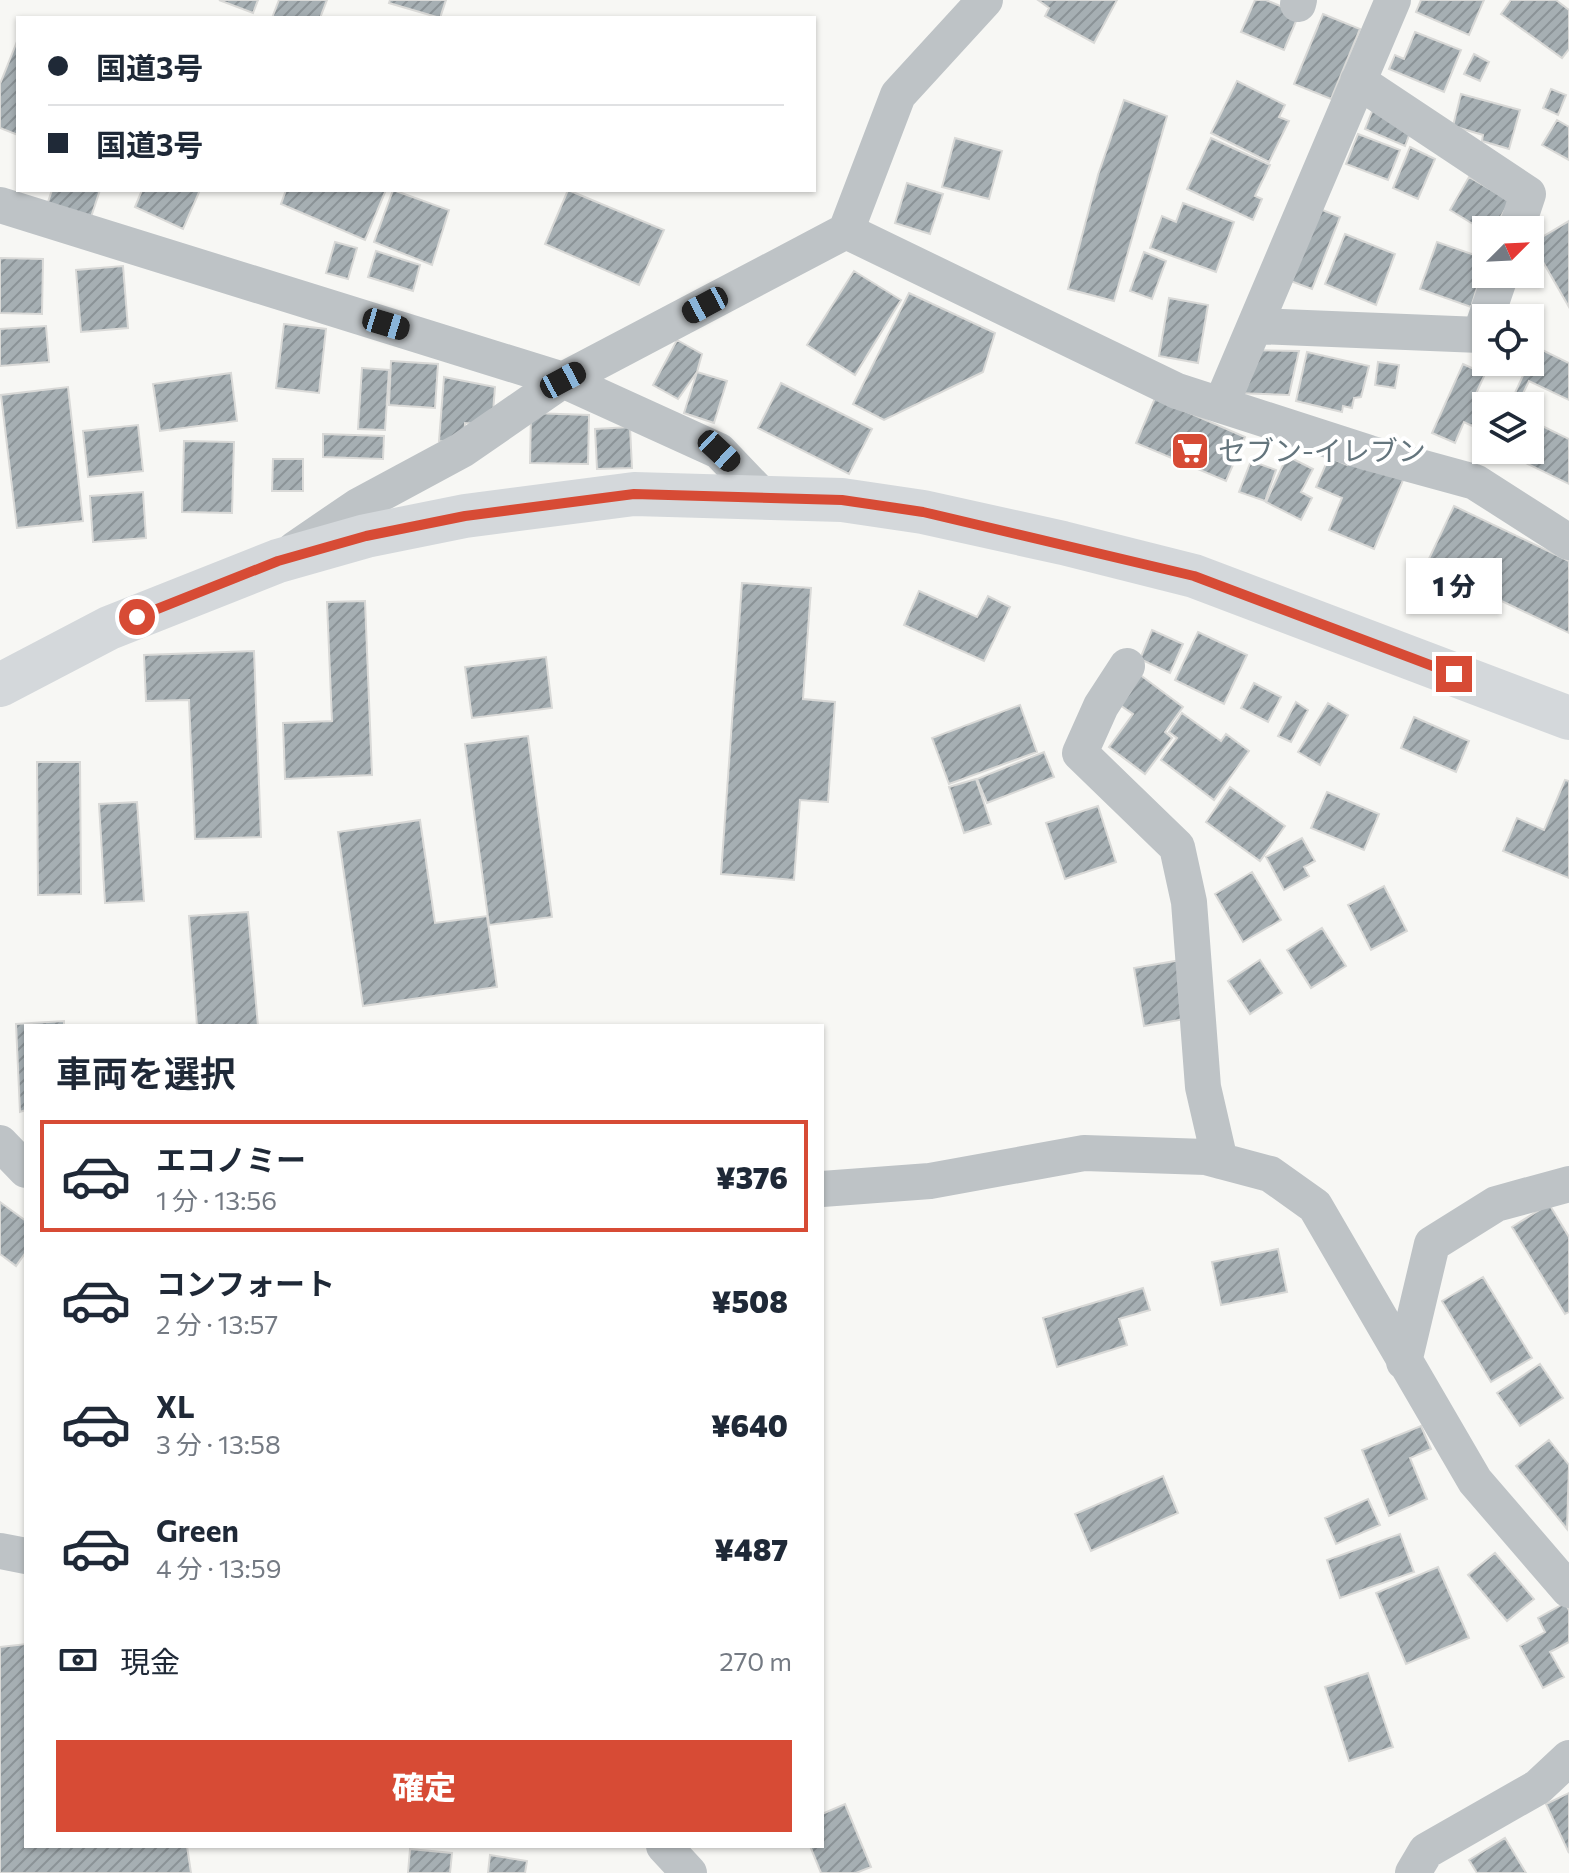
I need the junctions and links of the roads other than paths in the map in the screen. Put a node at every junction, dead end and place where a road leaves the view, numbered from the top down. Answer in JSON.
{"nodes":[{"id":1,"x":985,"y":0,"type":"edge"},
{"id":2,"x":1393,"y":0,"type":"edge"},
{"id":3,"x":1358,"y":81,"type":"junction"},
{"id":4,"x":0,"y":205,"type":"edge"},
{"id":5,"x":1521,"y":216,"type":"edge"},
{"id":6,"x":846,"y":231,"type":"junction"},
{"id":7,"x":1496,"y":288,"type":"edge"},
{"id":8,"x":1255,"y":326,"type":"junction"},
{"id":9,"x":563,"y":380,"type":"junction"},
{"id":10,"x":1221,"y":405,"type":"junction"},
{"id":11,"x":766,"y":500,"type":"junction"},
{"id":12,"x":1569,"y":542,"type":"edge"},
{"id":13,"x":278,"y":561,"type":"junction"},
{"id":14,"x":1127,"y":666,"type":"dead end"},
{"id":15,"x":0,"y":685,"type":"edge"},
{"id":16,"x":1569,"y":718,"type":"edge"},
{"id":17,"x":0,"y":1143,"type":"edge"},
{"id":18,"x":1220,"y":1161,"type":"junction"},
{"id":19,"x":24,"y":1168,"type":"edge"},
{"id":20,"x":1569,"y":1184,"type":"edge"},
{"id":21,"x":824,"y":1189,"type":"edge"},
{"id":22,"x":1404,"y":1362,"type":"junction"},
{"id":23,"x":0,"y":1551,"type":"edge"},
{"id":24,"x":24,"y":1556,"type":"edge"},
{"id":25,"x":1569,"y":1590,"type":"edge"},
{"id":26,"x":1569,"y":1758,"type":"edge"},
{"id":27,"x":666,"y":1848,"type":"edge"},
{"id":28,"x":689,"y":1873,"type":"edge"},
{"id":29,"x":1413,"y":1873,"type":"edge"}],
"edges":[{"from":1,"to":6,"type":"street"},
{"from":2,"to":3,"type":"street"},
{"from":3,"to":5,"type":"street"},
{"from":3,"to":8,"type":"street"},
{"from":4,"to":9,"type":"street"},
{"from":6,"to":9,"type":"street"},
{"from":6,"to":10,"type":"street"},
{"from":7,"to":8,"type":"street"},
{"from":8,"to":10,"type":"street"},
{"from":9,"to":11,"type":"street"},
{"from":9,"to":13,"type":"street"},
{"from":10,"to":12,"type":"street"},
{"from":11,"to":13,"type":"highway"},
{"from":11,"to":16,"type":"highway"},
{"from":13,"to":15,"type":"highway"},
{"from":14,"to":18,"type":"street"},
{"from":17,"to":19,"type":"street"},
{"from":18,"to":21,"type":"street"},
{"from":18,"to":22,"type":"street"},
{"from":20,"to":22,"type":"street"},
{"from":22,"to":25,"type":"street"},
{"from":23,"to":24,"type":"street"},
{"from":26,"to":29,"type":"street"},
{"from":27,"to":28,"type":"street"}]}
